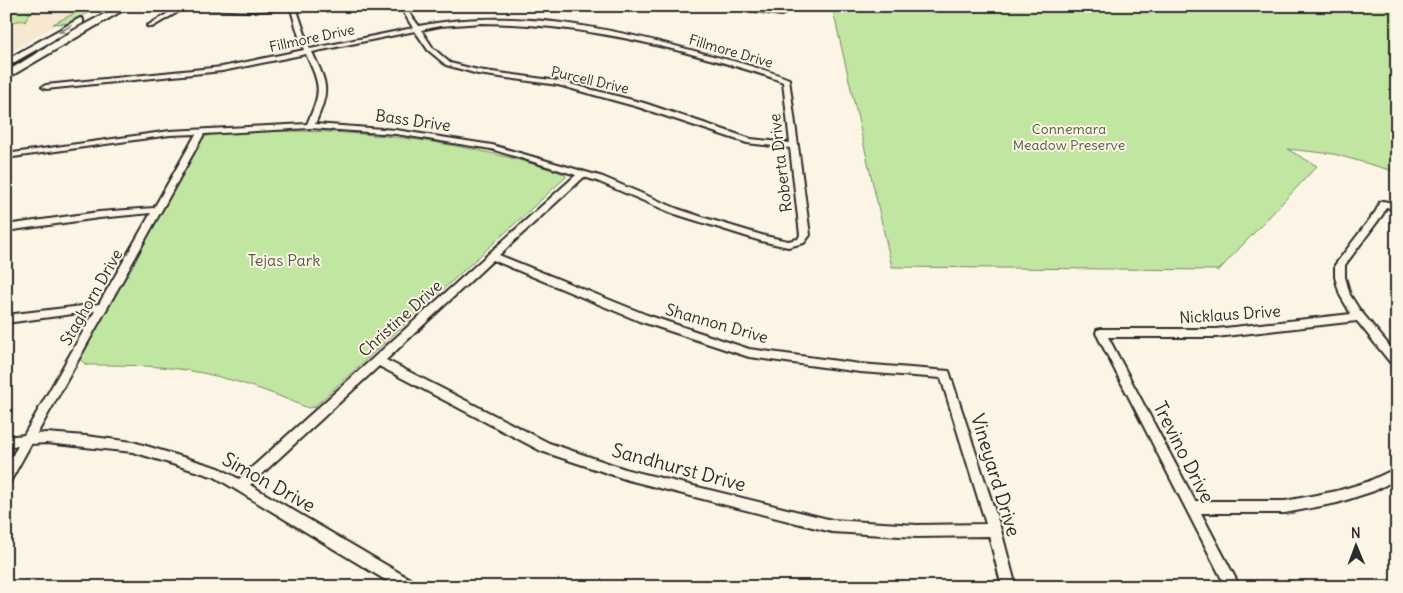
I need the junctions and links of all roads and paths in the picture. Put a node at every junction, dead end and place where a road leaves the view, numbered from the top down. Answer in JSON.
{"nodes":[{"id":1,"x":108,"y":6,"type":"edge"},
{"id":2,"x":126,"y":6,"type":"edge"},
{"id":3,"x":167,"y":6,"type":"edge"},
{"id":4,"x":172,"y":6,"type":"edge"},
{"id":5,"x":186,"y":6,"type":"edge"},
{"id":6,"x":726,"y":6,"type":"edge"},
{"id":7,"x":296,"y":7,"type":"edge"},
{"id":8,"x":404,"y":8,"type":"dead end"},
{"id":9,"x":784,"y":10,"type":"edge"},
{"id":10,"x":150,"y":26,"type":"dead end"},
{"id":11,"x":417,"y":28,"type":"junction"},
{"id":12,"x":308,"y":52,"type":"junction"},
{"id":13,"x":6,"y":64,"type":"edge"},
{"id":14,"x":9,"y":72,"type":"edge"},
{"id":15,"x":786,"y":81,"type":"joint"},
{"id":16,"x":46,"y":87,"type":"dead end"},
{"id":17,"x":310,"y":126,"type":"junction"},
{"id":18,"x":202,"y":131,"type":"junction"},
{"id":19,"x":793,"y":146,"type":"junction"},
{"id":20,"x":6,"y":156,"type":"edge"},
{"id":21,"x":582,"y":174,"type":"junction"},
{"id":22,"x":1397,"y":208,"type":"edge"},
{"id":23,"x":158,"y":210,"type":"junction"},
{"id":24,"x":6,"y":228,"type":"edge"},
{"id":25,"x":801,"y":240,"type":"joint"},
{"id":26,"x":491,"y":256,"type":"junction"},
{"id":27,"x":101,"y":307,"type":"junction"},
{"id":28,"x":1360,"y":317,"type":"junction"},
{"id":29,"x":6,"y":319,"type":"edge"},
{"id":30,"x":1101,"y":333,"type":"joint"},
{"id":31,"x":377,"y":360,"type":"junction"},
{"id":32,"x":1397,"y":363,"type":"edge"},
{"id":33,"x":945,"y":374,"type":"joint"},
{"id":34,"x":27,"y":440,"type":"junction"},
{"id":35,"x":6,"y":442,"type":"edge"},
{"id":36,"x":1397,"y":473,"type":"edge"},
{"id":37,"x":6,"y":478,"type":"edge"},
{"id":38,"x":240,"y":486,"type":"junction"},
{"id":39,"x":1191,"y":507,"type":"junction"},
{"id":40,"x":994,"y":530,"type":"junction"},
{"id":41,"x":410,"y":587,"type":"edge"},
{"id":42,"x":1009,"y":587,"type":"edge"},
{"id":43,"x":1233,"y":587,"type":"edge"}],
"edges":[{"from":1,"to":13,"type":"main road","one_way":true},
{"from":2,"to":14,"type":"main road"},
{"from":3,"to":4,"type":"street"},
{"from":5,"to":7,"type":"street"},
{"from":5,"to":10,"type":"street"},
{"from":6,"to":9,"type":"street"},
{"from":7,"to":12,"type":"street"},
{"from":8,"to":11,"type":"street","name":"Purcell Drive"},
{"from":11,"to":12,"type":"street","name":"Fillmore Drive"},
{"from":11,"to":15,"type":"street","name":"Fillmore Drive"},
{"from":11,"to":19,"type":"street","name":"Purcell Drive"},
{"from":12,"to":16,"type":"street","name":"Fillmore Drive"},
{"from":12,"to":17,"type":"street"},
{"from":15,"to":19,"type":"street","name":"Roberta Drive"},
{"from":17,"to":18,"type":"street","name":"Bass Drive"},
{"from":17,"to":21,"type":"street","name":"Bass Drive"},
{"from":18,"to":20,"type":"street","name":"Bass Drive"},
{"from":18,"to":23,"type":"street","name":"Staghorn Drive"},
{"from":19,"to":25,"type":"street","name":"Roberta Drive"},
{"from":21,"to":25,"type":"street","name":"Bass Drive"},
{"from":21,"to":26,"type":"street","name":"Christine Drive"},
{"from":22,"to":28,"type":"street"},
{"from":23,"to":24,"type":"street"},
{"from":23,"to":27,"type":"street","name":"Staghorn Drive"},
{"from":26,"to":31,"type":"street","name":"Christine Drive"},
{"from":26,"to":33,"type":"street","name":"Shannon Drive"},
{"from":27,"to":29,"type":"street"},
{"from":27,"to":34,"type":"street","name":"Staghorn Drive"},
{"from":28,"to":30,"type":"street","name":"Nicklaus Drive"},
{"from":28,"to":32,"type":"street"},
{"from":30,"to":39,"type":"street","name":"Trevino Drive"},
{"from":31,"to":38,"type":"street","name":"Christine Drive"},
{"from":31,"to":40,"type":"street","name":"Sandhurst Drive"},
{"from":33,"to":40,"type":"street","name":"Vineyard Drive"},
{"from":34,"to":35,"type":"street","name":"Simon Drive"},
{"from":34,"to":37,"type":"street","name":"Staghorn Drive"},
{"from":34,"to":38,"type":"street","name":"Simon Drive"},
{"from":36,"to":39,"type":"street"},
{"from":38,"to":41,"type":"street","name":"Simon Drive"},
{"from":39,"to":43,"type":"street","name":"Trevino Drive"},
{"from":40,"to":42,"type":"street","name":"Vineyard Drive"}]}
